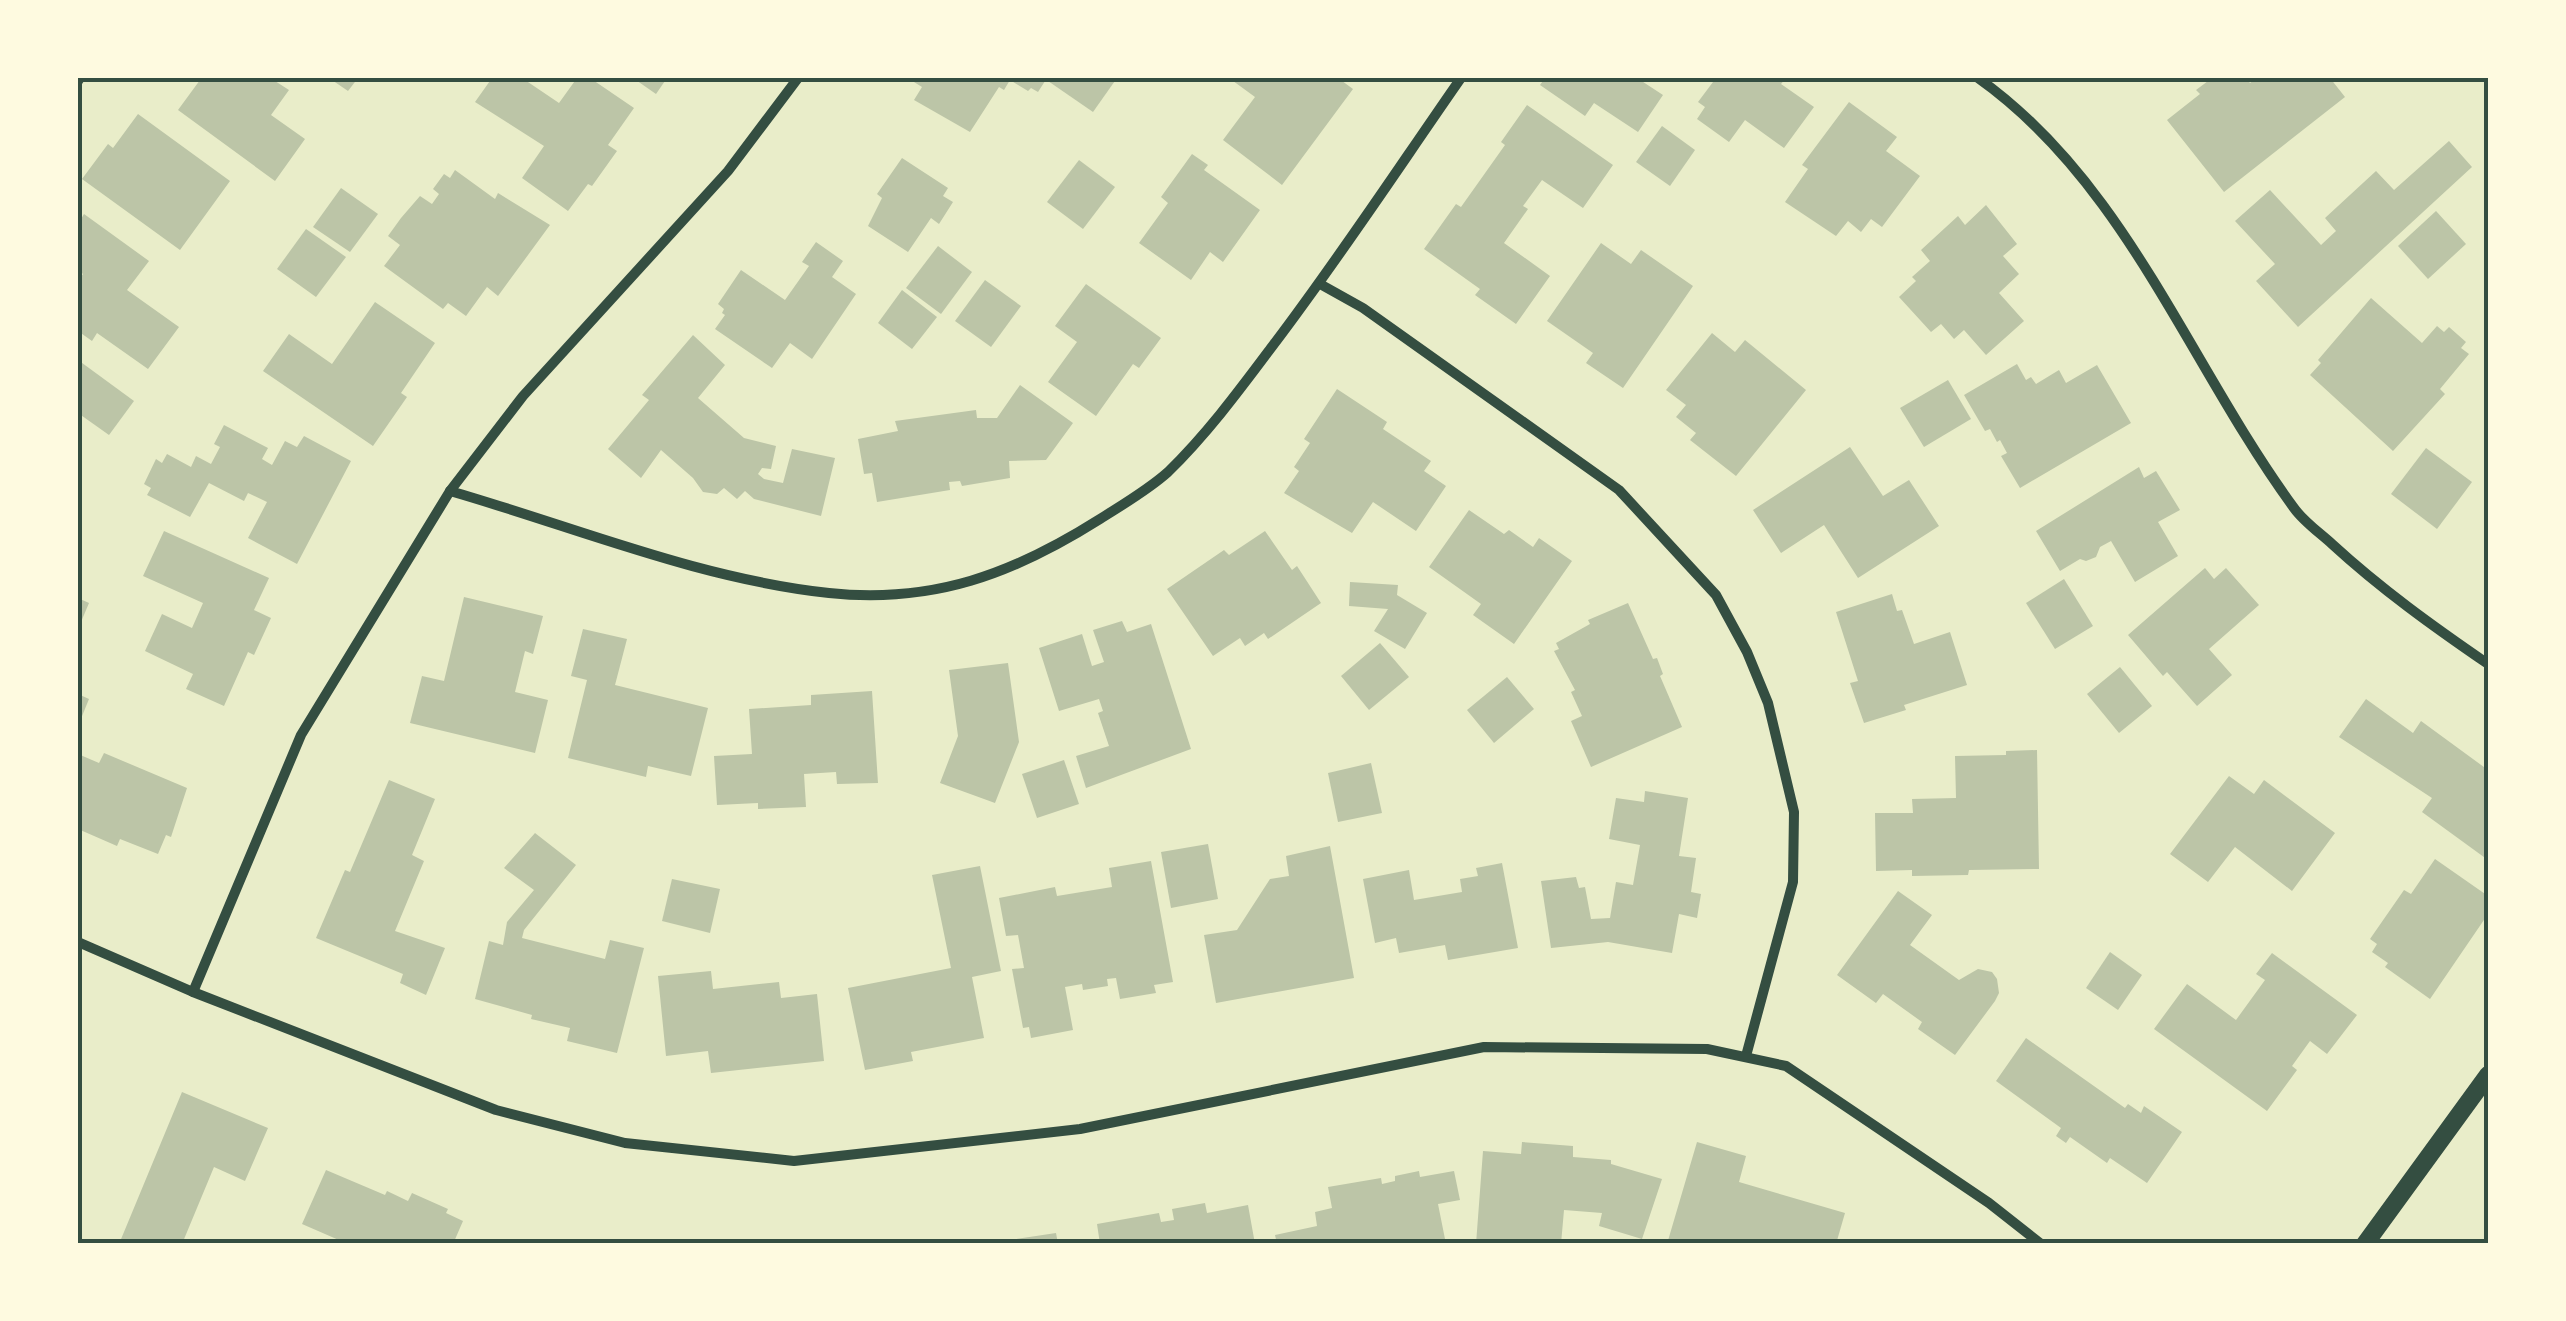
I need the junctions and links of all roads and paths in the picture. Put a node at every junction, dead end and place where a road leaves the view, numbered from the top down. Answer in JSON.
{"nodes":[{"id":1,"x":798,"y":78,"type":"edge"},
{"id":2,"x":1460,"y":78,"type":"edge"},
{"id":3,"x":1978,"y":78,"type":"edge"},
{"id":4,"x":1320,"y":284,"type":"junction"},
{"id":5,"x":450,"y":491,"type":"junction"},
{"id":6,"x":2488,"y":664,"type":"edge"},
{"id":7,"x":78,"y":942,"type":"edge"},
{"id":8,"x":193,"y":992,"type":"junction"},
{"id":9,"x":1746,"y":1056,"type":"junction"},
{"id":10,"x":2488,"y":1076,"type":"edge"},
{"id":11,"x":2040,"y":1244,"type":"edge"},
{"id":12,"x":2364,"y":1244,"type":"edge"}],
"edges":[{"from":1,"to":5,"type":"street"},
{"from":2,"to":4,"type":"street"},
{"from":3,"to":6,"type":"street"},
{"from":4,"to":5,"type":"street"},
{"from":4,"to":9,"type":"street"},
{"from":5,"to":8,"type":"street"},
{"from":7,"to":8,"type":"street"},
{"from":8,"to":9,"type":"street"},
{"from":9,"to":11,"type":"street"},
{"from":10,"to":12,"type":"street"}]}
